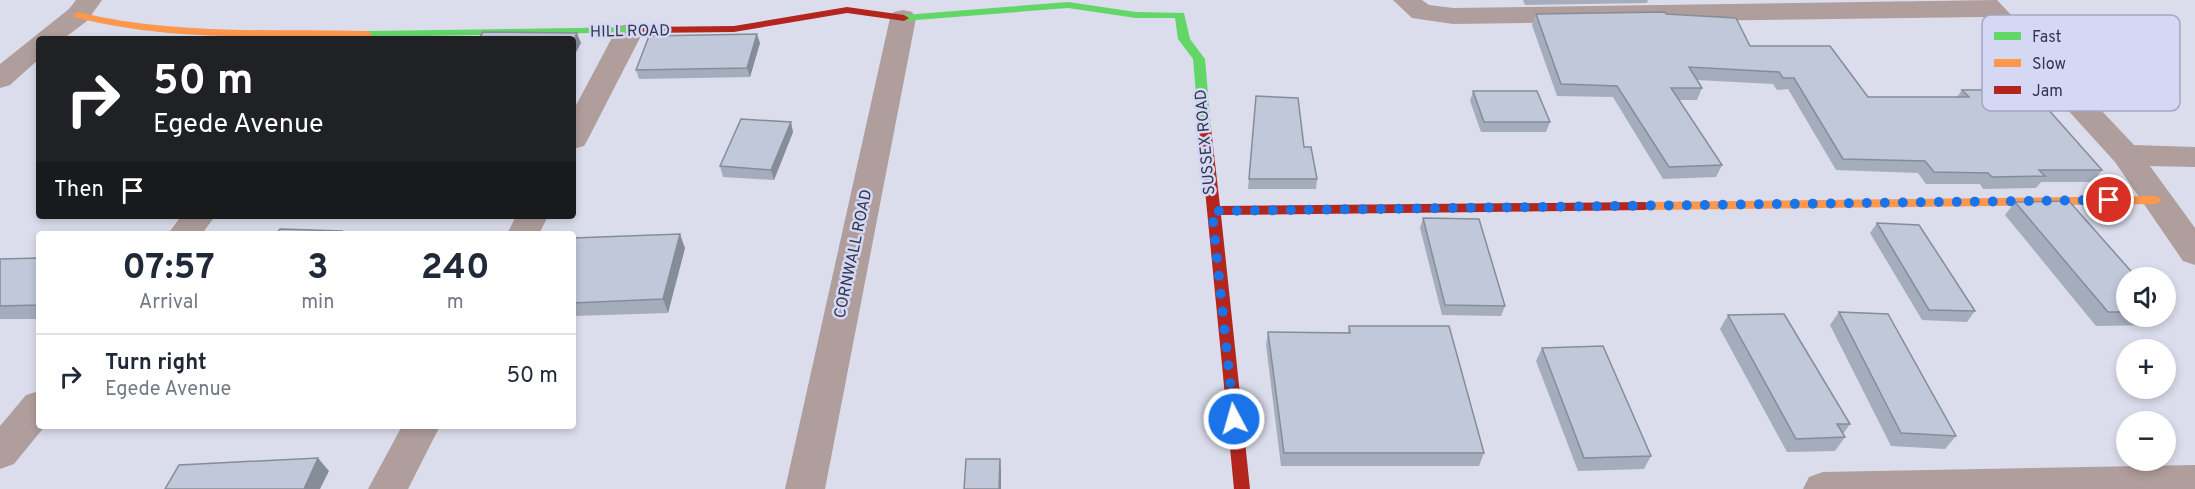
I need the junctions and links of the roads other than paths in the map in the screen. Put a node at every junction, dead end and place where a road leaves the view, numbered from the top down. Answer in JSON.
{"nodes":[{"id":1,"x":1406,"y":0,"type":"edge"},
{"id":2,"x":1985,"y":4,"type":"edge"},
{"id":3,"x":1692,"y":6,"type":"edge"},
{"id":4,"x":83,"y":7,"type":"edge"},
{"id":5,"x":1180,"y":15,"type":"joint"},
{"id":6,"x":1995,"y":15,"type":"edge"},
{"id":7,"x":903,"y":18,"type":"junction"},
{"id":8,"x":629,"y":32,"type":"junction"},
{"id":9,"x":49,"y":36,"type":"edge"},
{"id":10,"x":327,"y":36,"type":"edge"},
{"id":11,"x":408,"y":36,"type":"edge"},
{"id":12,"x":36,"y":48,"type":"edge"},
{"id":13,"x":0,"y":79,"type":"edge"},
{"id":14,"x":2085,"y":111,"type":"edge"},
{"id":15,"x":576,"y":133,"type":"edge"},
{"id":16,"x":2126,"y":155,"type":"junction"},
{"id":17,"x":2195,"y":157,"type":"edge"},
{"id":18,"x":2156,"y":200,"type":"junction"},
{"id":19,"x":1212,"y":211,"type":"junction"},
{"id":20,"x":196,"y":219,"type":"edge"},
{"id":21,"x":186,"y":231,"type":"edge"},
{"id":22,"x":2195,"y":253,"type":"edge"},
{"id":23,"x":36,"y":410,"type":"edge"},
{"id":24,"x":419,"y":429,"type":"edge"},
{"id":25,"x":0,"y":453,"type":"edge"},
{"id":26,"x":2195,"y":482,"type":"edge"},
{"id":27,"x":388,"y":489,"type":"edge"},
{"id":28,"x":806,"y":489,"type":"edge"},
{"id":29,"x":1242,"y":489,"type":"edge"},
{"id":30,"x":1824,"y":489,"type":"edge"}],
"edges":[{"from":1,"to":3,"type":"street"},
{"from":2,"to":3,"type":"street"},
{"from":2,"to":6,"type":"street"},
{"from":4,"to":9,"type":"street"},
{"from":4,"to":10,"type":"street","name":"HILL ROAD"},
{"from":5,"to":7,"type":"street","name":"HILL ROAD"},
{"from":5,"to":19,"type":"street","name":"SUSSEX ROAD"},
{"from":7,"to":8,"type":"street","name":"HILL ROAD"},
{"from":7,"to":28,"type":"street","name":"CORNWALL ROAD"},
{"from":8,"to":11,"type":"street","name":"HILL ROAD"},
{"from":8,"to":15,"type":"street"},
{"from":12,"to":13,"type":"street"},
{"from":14,"to":16,"type":"street"},
{"from":16,"to":17,"type":"street"},
{"from":16,"to":18,"type":"street"},
{"from":18,"to":19,"type":"street"},
{"from":18,"to":22,"type":"street"},
{"from":19,"to":29,"type":"street","name":"SUSSEX ROAD"},
{"from":20,"to":21,"type":"street"},
{"from":23,"to":25,"type":"street"},
{"from":24,"to":27,"type":"street"},
{"from":26,"to":30,"type":"street"}]}
